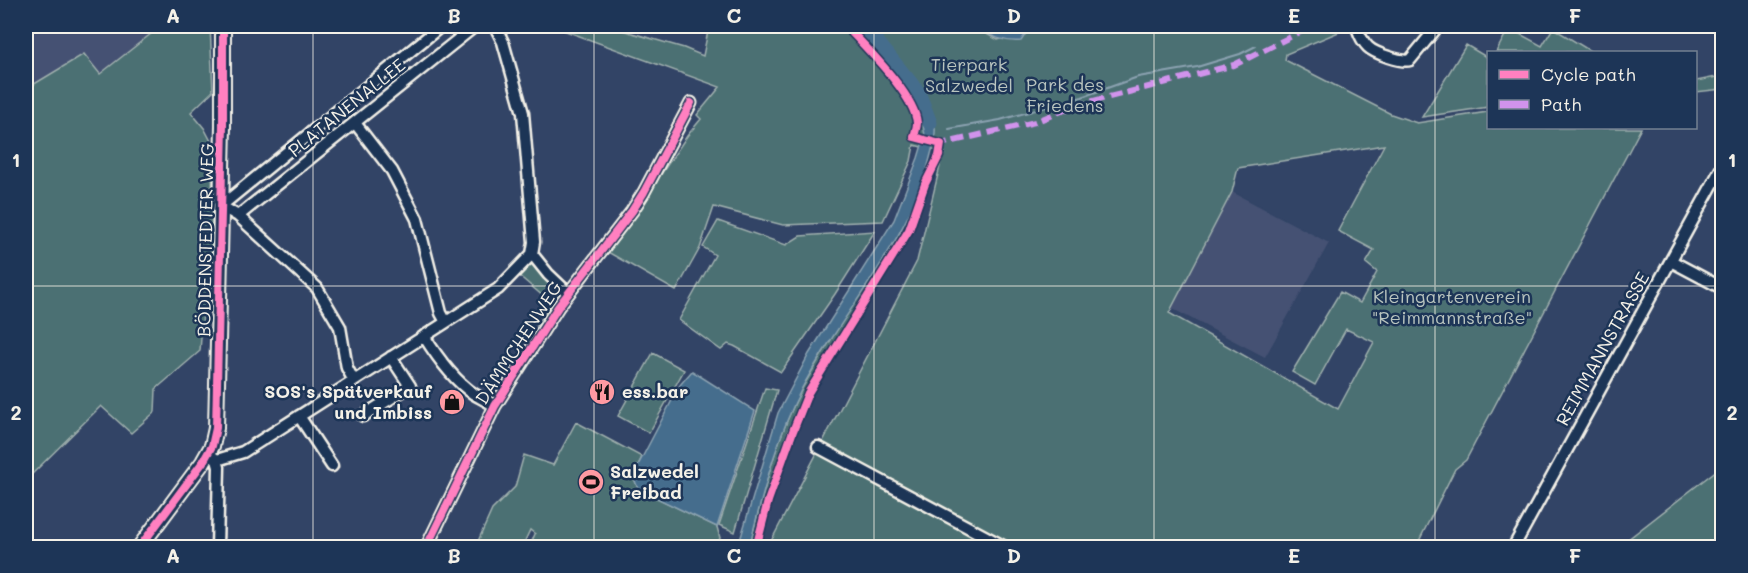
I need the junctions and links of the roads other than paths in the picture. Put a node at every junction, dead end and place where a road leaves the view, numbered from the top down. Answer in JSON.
{"nodes":[{"id":1,"x":223,"y":26,"type":"edge"},
{"id":2,"x":441,"y":26,"type":"edge"},
{"id":3,"x":476,"y":26,"type":"edge"},
{"id":4,"x":495,"y":26,"type":"edge"},
{"id":5,"x":1362,"y":26,"type":"edge"},
{"id":6,"x":1437,"y":26,"type":"edge"},
{"id":7,"x":691,"y":103,"type":"dead end"},
{"id":8,"x":355,"y":123,"type":"junction"},
{"id":9,"x":1722,"y":167,"type":"edge"},
{"id":10,"x":221,"y":206,"type":"junction"},
{"id":11,"x":238,"y":216,"type":"junction"},
{"id":12,"x":532,"y":254,"type":"junction"},
{"id":13,"x":1671,"y":261,"type":"junction"},
{"id":14,"x":1722,"y":288,"type":"edge"},
{"id":15,"x":568,"y":292,"type":"junction"},
{"id":16,"x":446,"y":322,"type":"junction"},
{"id":17,"x":424,"y":336,"type":"junction"},
{"id":18,"x":391,"y":357,"type":"junction"},
{"id":19,"x":354,"y":381,"type":"junction"},
{"id":20,"x":495,"y":406,"type":"junction"},
{"id":21,"x":299,"y":416,"type":"junction"},
{"id":22,"x":363,"y":416,"type":"dead end"},
{"id":23,"x":818,"y":447,"type":"dead end"},
{"id":24,"x":213,"y":457,"type":"junction"},
{"id":25,"x":332,"y":466,"type":"dead end"},
{"id":26,"x":139,"y":548,"type":"edge"},
{"id":27,"x":217,"y":548,"type":"edge"},
{"id":28,"x":426,"y":548,"type":"edge"},
{"id":29,"x":1007,"y":548,"type":"edge"},
{"id":30,"x":1513,"y":548,"type":"edge"}],
"edges":[{"from":1,"to":10,"type":"street","name":"BÖDDENSTEDTER WEG"},
{"from":2,"to":10,"type":"street","name":"PLATANENALLEE"},
{"from":3,"to":8,"type":"street","name":"PLATANENALLEE"},
{"from":4,"to":12,"type":"street"},
{"from":5,"to":6,"type":"street"},
{"from":7,"to":15,"type":"street","name":"DÄMMCHENWEG"},
{"from":8,"to":11,"type":"street","name":"PLATANENALLEE"},
{"from":8,"to":16,"type":"street"},
{"from":9,"to":13,"type":"street","name":"REIMMANNSTRASSE"},
{"from":10,"to":11,"type":"street"},
{"from":10,"to":24,"type":"street","name":"BÖDDENSTEDTER WEG"},
{"from":11,"to":19,"type":"street"},
{"from":12,"to":15,"type":"street"},
{"from":12,"to":16,"type":"street"},
{"from":13,"to":14,"type":"street"},
{"from":13,"to":30,"type":"street","name":"REIMMANNSTRASSE"},
{"from":15,"to":20,"type":"street","name":"DÄMMCHENWEG"},
{"from":16,"to":17,"type":"street"},
{"from":17,"to":18,"type":"street"},
{"from":17,"to":20,"type":"street"},
{"from":18,"to":19,"type":"street"},
{"from":18,"to":22,"type":"street"},
{"from":19,"to":21,"type":"street"},
{"from":20,"to":28,"type":"street","name":"DÄMMCHENWEG"},
{"from":21,"to":24,"type":"street"},
{"from":21,"to":25,"type":"street"},
{"from":23,"to":29,"type":"street"},
{"from":24,"to":26,"type":"street"},
{"from":24,"to":27,"type":"street","name":"BÖDDENSTEDTER WEG"}]}
